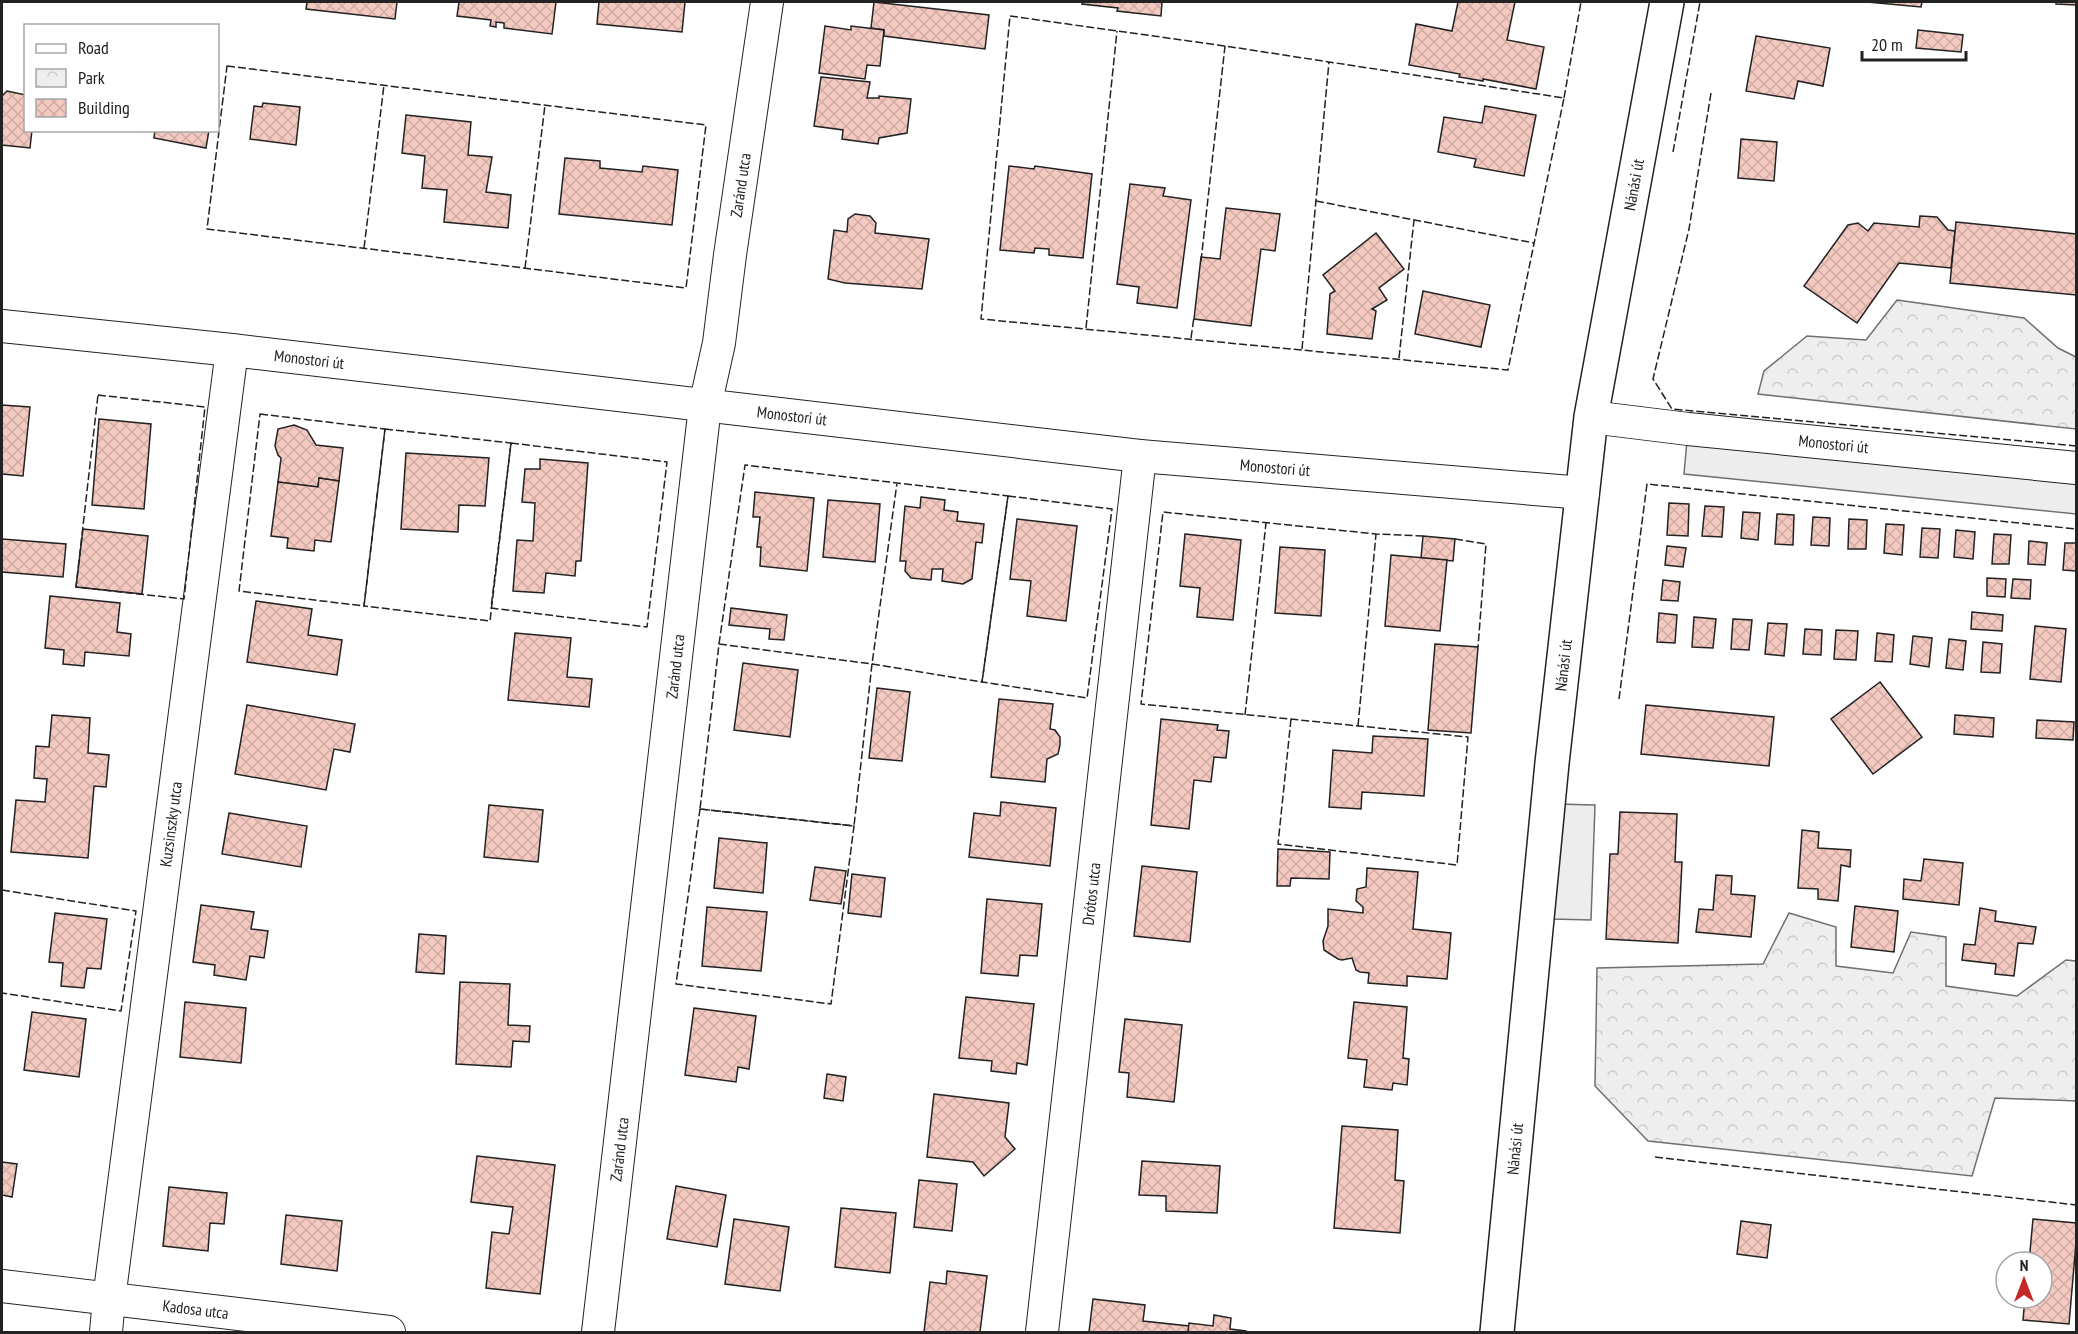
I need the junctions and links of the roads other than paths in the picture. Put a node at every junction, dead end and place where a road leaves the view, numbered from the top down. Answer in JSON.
{"nodes":[{"id":1,"x":767,"y":2,"type":"edge"},
{"id":2,"x":1667,"y":2,"type":"edge"},
{"id":3,"x":2,"y":326,"type":"edge"},
{"id":4,"x":232,"y":350,"type":"junction"},
{"id":5,"x":705,"y":406,"type":"junction"},
{"id":6,"x":1592,"y":417,"type":"junction"},
{"id":7,"x":1140,"y":456,"type":"junction"},
{"id":8,"x":2076,"y":468,"type":"edge"},
{"id":9,"x":1583,"y":493,"type":"junction"},
{"id":10,"x":2,"y":1286,"type":"edge"},
{"id":11,"x":108,"y":1299,"type":"junction"},
{"id":12,"x":106,"y":1332,"type":"edge"},
{"id":13,"x":389,"y":1332,"type":"edge"},
{"id":14,"x":598,"y":1332,"type":"edge"},
{"id":15,"x":1042,"y":1332,"type":"edge"},
{"id":16,"x":1497,"y":1332,"type":"edge"}],
"edges":[{"from":1,"to":5,"type":"street","name":"Zaránd utca"},
{"from":2,"to":6,"type":"street","name":"Nánási út"},
{"from":3,"to":4,"type":"street","name":"Monostori út"},
{"from":4,"to":5,"type":"street","name":"Monostori út"},
{"from":4,"to":11,"type":"street","name":"Kuzsinszky utca"},
{"from":5,"to":7,"type":"street","name":"Monostori út"},
{"from":5,"to":14,"type":"street","name":"Zaránd utca"},
{"from":6,"to":8,"type":"street","name":"Monostori út"},
{"from":6,"to":9,"type":"street","name":"Nánási út"},
{"from":7,"to":9,"type":"street","name":"Monostori út"},
{"from":7,"to":15,"type":"street","name":"Drótos utca"},
{"from":9,"to":16,"type":"street","name":"Nánási út"},
{"from":10,"to":11,"type":"street","name":"Kadosa utca"},
{"from":11,"to":12,"type":"street","name":"Kuzsinszky utca"},
{"from":11,"to":13,"type":"street","name":"Kadosa utca"}]}
